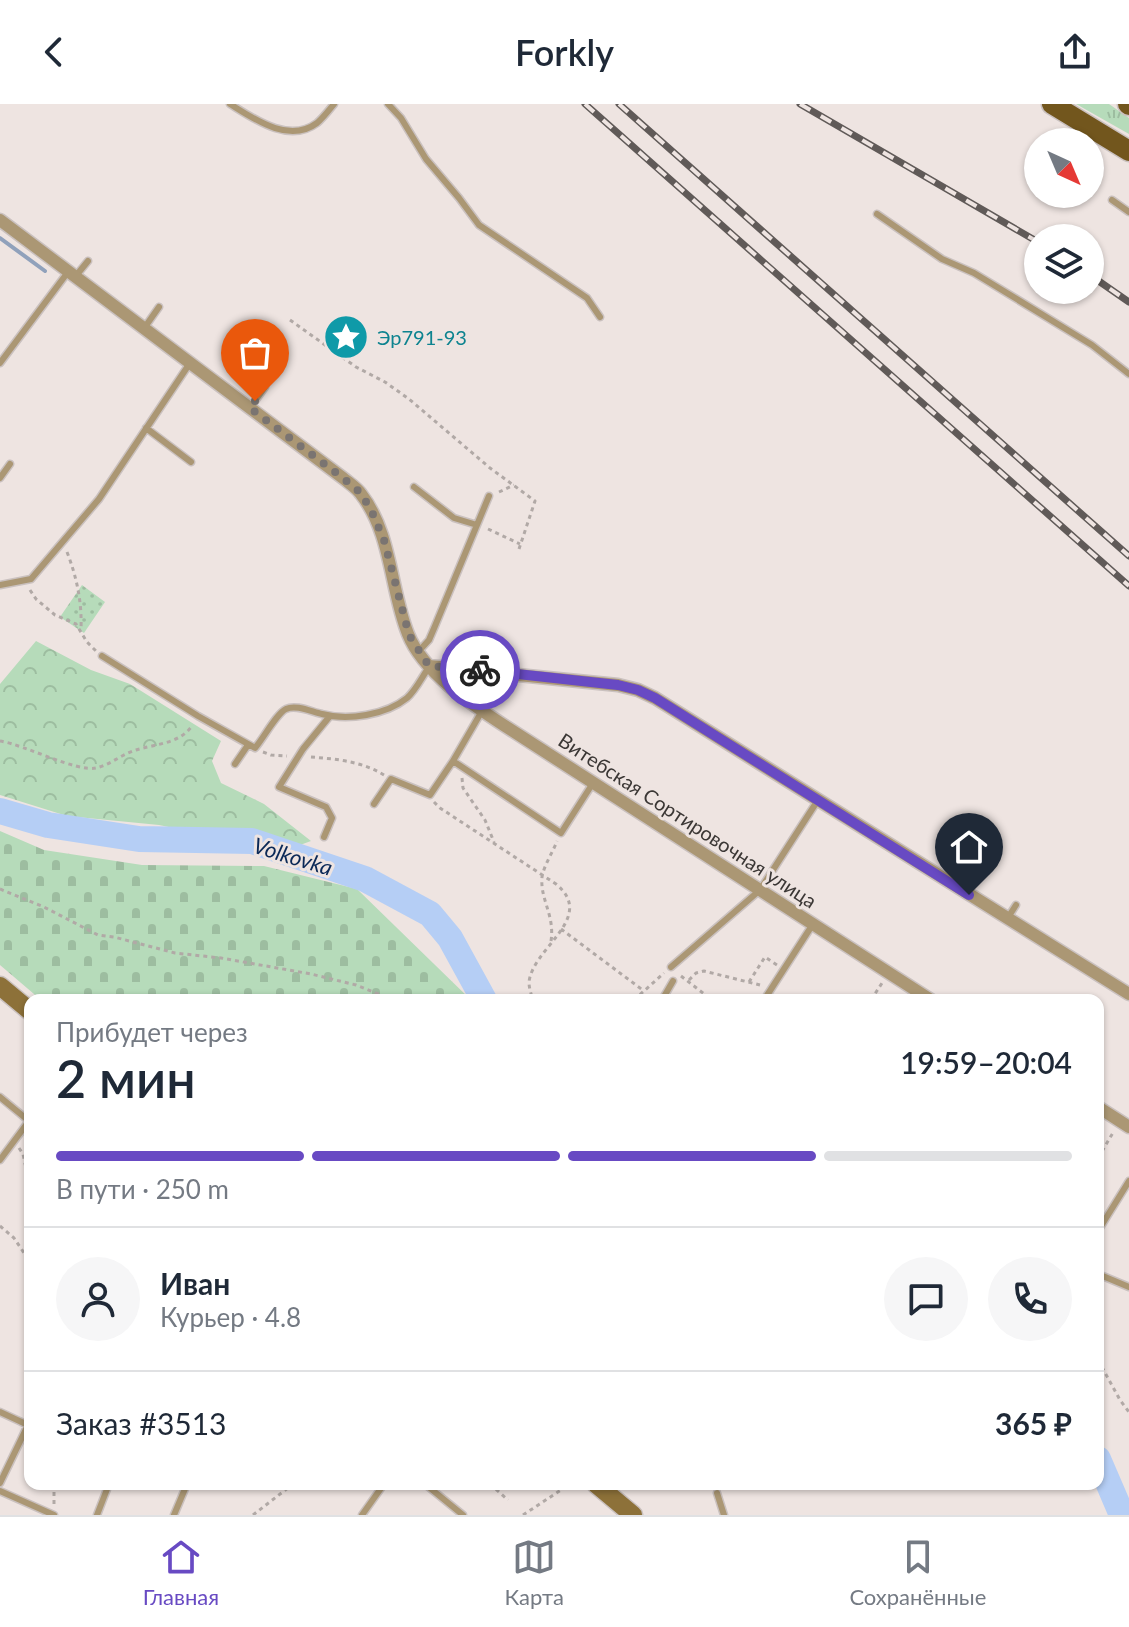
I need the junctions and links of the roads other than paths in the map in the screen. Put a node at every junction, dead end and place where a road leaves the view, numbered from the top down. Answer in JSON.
{"nodes":[{"id":1,"x":230,"y":104,"type":"edge"},
{"id":2,"x":334,"y":104,"type":"edge"},
{"id":3,"x":388,"y":104,"type":"edge"},
{"id":4,"x":1052,"y":104,"type":"edge"},
{"id":5,"x":1129,"y":151,"type":"edge"},
{"id":6,"x":1112,"y":200,"type":"dead end"},
{"id":7,"x":1129,"y":212,"type":"edge"},
{"id":8,"x":877,"y":214,"type":"dead end"},
{"id":9,"x":0,"y":220,"type":"edge"},
{"id":10,"x":88,"y":261,"type":"dead end"},
{"id":11,"x":71,"y":275,"type":"junction"},
{"id":12,"x":159,"y":307,"type":"dead end"},
{"id":13,"x":600,"y":317,"type":"dead end"},
{"id":14,"x":143,"y":328,"type":"junction"},
{"id":15,"x":0,"y":363,"type":"edge"},
{"id":16,"x":190,"y":363,"type":"junction"},
{"id":17,"x":1129,"y":374,"type":"edge"},
{"id":18,"x":265,"y":387,"type":"dead end"},
{"id":19,"x":250,"y":408,"type":"junction"},
{"id":20,"x":146,"y":428,"type":"junction"},
{"id":21,"x":191,"y":462,"type":"dead end"},
{"id":22,"x":10,"y":464,"type":"dead end"},
{"id":23,"x":0,"y":478,"type":"edge"},
{"id":24,"x":414,"y":487,"type":"dead end"},
{"id":25,"x":489,"y":496,"type":"road end"},
{"id":26,"x":477,"y":525,"type":"junction"},
{"id":27,"x":0,"y":585,"type":"edge"},
{"id":28,"x":418,"y":652,"type":"junction"},
{"id":29,"x":102,"y":656,"type":"road end"},
{"id":30,"x":429,"y":666,"type":"junction"},
{"id":31,"x":482,"y":711,"type":"junction"},
{"id":32,"x":330,"y":716,"type":"junction"},
{"id":33,"x":251,"y":746,"type":"junction"},
{"id":34,"x":453,"y":761,"type":"junction"},
{"id":35,"x":235,"y":764,"type":"dead end"},
{"id":36,"x":593,"y":783,"type":"junction"},
{"id":37,"x":818,"y":800,"type":"junction"},
{"id":38,"x":374,"y":804,"type":"dead end"},
{"id":39,"x":990,"y":830,"type":"dead end"},
{"id":40,"x":324,"y":837,"type":"dead end"},
{"id":41,"x":950,"y":883,"type":"junction"},
{"id":42,"x":760,"y":890,"type":"junction"},
{"id":43,"x":1016,"y":905,"type":"dead end"},
{"id":44,"x":1007,"y":919,"type":"junction"},
{"id":45,"x":813,"y":924,"type":"junction"},
{"id":46,"x":671,"y":967,"type":"road end"},
{"id":47,"x":673,"y":981,"type":"dead end"},
{"id":48,"x":0,"y":986,"type":"edge"},
{"id":49,"x":665,"y":994,"type":"edge"},
{"id":50,"x":768,"y":994,"type":"edge"},
{"id":51,"x":922,"y":994,"type":"edge"},
{"id":52,"x":1129,"y":994,"type":"edge"},
{"id":53,"x":24,"y":1006,"type":"edge"},
{"id":54,"x":0,"y":1097,"type":"edge"},
{"id":55,"x":1104,"y":1111,"type":"edge"},
{"id":56,"x":24,"y":1117,"type":"edge"},
{"id":57,"x":1125,"y":1124,"type":"edge"},
{"id":58,"x":24,"y":1131,"type":"edge"},
{"id":59,"x":0,"y":1160,"type":"edge"},
{"id":60,"x":1129,"y":1181,"type":"edge"},
{"id":61,"x":1104,"y":1221,"type":"edge"},
{"id":62,"x":1104,"y":1277,"type":"edge"},
{"id":63,"x":1129,"y":1287,"type":"edge"},
{"id":64,"x":0,"y":1412,"type":"edge"},
{"id":65,"x":24,"y":1423,"type":"edge"},
{"id":66,"x":24,"y":1433,"type":"edge"},
{"id":67,"x":0,"y":1483,"type":"edge"},
{"id":68,"x":107,"y":1490,"type":"edge"},
{"id":69,"x":184,"y":1490,"type":"edge"},
{"id":70,"x":380,"y":1490,"type":"edge"},
{"id":71,"x":432,"y":1490,"type":"edge"},
{"id":72,"x":603,"y":1490,"type":"edge"},
{"id":73,"x":0,"y":1491,"type":"edge"},
{"id":74,"x":717,"y":1493,"type":"dead end"},
{"id":75,"x":54,"y":1515,"type":"edge"},
{"id":76,"x":97,"y":1515,"type":"edge"},
{"id":77,"x":174,"y":1515,"type":"edge"},
{"id":78,"x":362,"y":1515,"type":"edge"},
{"id":79,"x":463,"y":1515,"type":"edge"},
{"id":80,"x":633,"y":1515,"type":"edge"},
{"id":81,"x":724,"y":1515,"type":"edge"}],
"edges":[{"from":1,"to":2,"type":"lane"},
{"from":3,"to":13,"type":"lane"},
{"from":4,"to":5,"type":"main road"},
{"from":6,"to":7,"type":"lane"},
{"from":8,"to":17,"type":"lane"},
{"from":9,"to":11,"type":"street","name":"Витебская Сортировочная улица"},
{"from":10,"to":11,"type":"lane"},
{"from":11,"to":14,"type":"street","name":"Витебская Сортировочная улица"},
{"from":11,"to":15,"type":"lane"},
{"from":12,"to":14,"type":"lane"},
{"from":14,"to":16,"type":"street","name":"Витебская Сортировочная улица"},
{"from":16,"to":19,"type":"street","name":"Витебская Сортировочная улица"},
{"from":16,"to":20,"type":"lane"},
{"from":18,"to":19,"type":"lane"},
{"from":19,"to":28,"type":"street","name":"Витебская Сортировочная улица"},
{"from":20,"to":21,"type":"lane"},
{"from":20,"to":27,"type":"lane"},
{"from":22,"to":23,"type":"lane"},
{"from":24,"to":26,"type":"lane"},
{"from":25,"to":26,"type":"lane"},
{"from":26,"to":28,"type":"lane"},
{"from":28,"to":30,"type":"street","name":"Витебская Сортировочная улица"},
{"from":29,"to":33,"type":"lane"},
{"from":30,"to":31,"type":"street","name":"Витебская Сортировочная улица"},
{"from":30,"to":32,"type":"lane"},
{"from":30,"to":37,"type":"street"},
{"from":31,"to":34,"type":"lane"},
{"from":31,"to":36,"type":"street","name":"Витебская Сортировочная улица"},
{"from":32,"to":33,"type":"lane"},
{"from":32,"to":40,"type":"lane"},
{"from":33,"to":35,"type":"lane"},
{"from":34,"to":36,"type":"lane"},
{"from":34,"to":38,"type":"lane"},
{"from":36,"to":42,"type":"street","name":"Витебская Сортировочная улица"},
{"from":37,"to":41,"type":"street"},
{"from":37,"to":42,"type":"lane"},
{"from":39,"to":41,"type":"lane"},
{"from":41,"to":44,"type":"street"},
{"from":42,"to":45,"type":"street","name":"Витебская Сортировочная улица"},
{"from":42,"to":46,"type":"lane"},
{"from":43,"to":44,"type":"lane"},
{"from":44,"to":52,"type":"street"},
{"from":45,"to":50,"type":"lane"},
{"from":45,"to":51,"type":"street","name":"Витебская Сортировочная улица"},
{"from":47,"to":49,"type":"lane"},
{"from":48,"to":53,"type":"street"},
{"from":54,"to":56,"type":"lane"},
{"from":55,"to":57,"type":"street"},
{"from":58,"to":59,"type":"lane"},
{"from":60,"to":61,"type":"lane"},
{"from":62,"to":63,"type":"lane"},
{"from":64,"to":65,"type":"lane"},
{"from":66,"to":67,"type":"lane"},
{"from":68,"to":76,"type":"lane"},
{"from":69,"to":77,"type":"lane"},
{"from":70,"to":78,"type":"lane"},
{"from":71,"to":79,"type":"lane"},
{"from":72,"to":80,"type":"street"},
{"from":73,"to":75,"type":"lane"},
{"from":74,"to":81,"type":"lane"}]}
